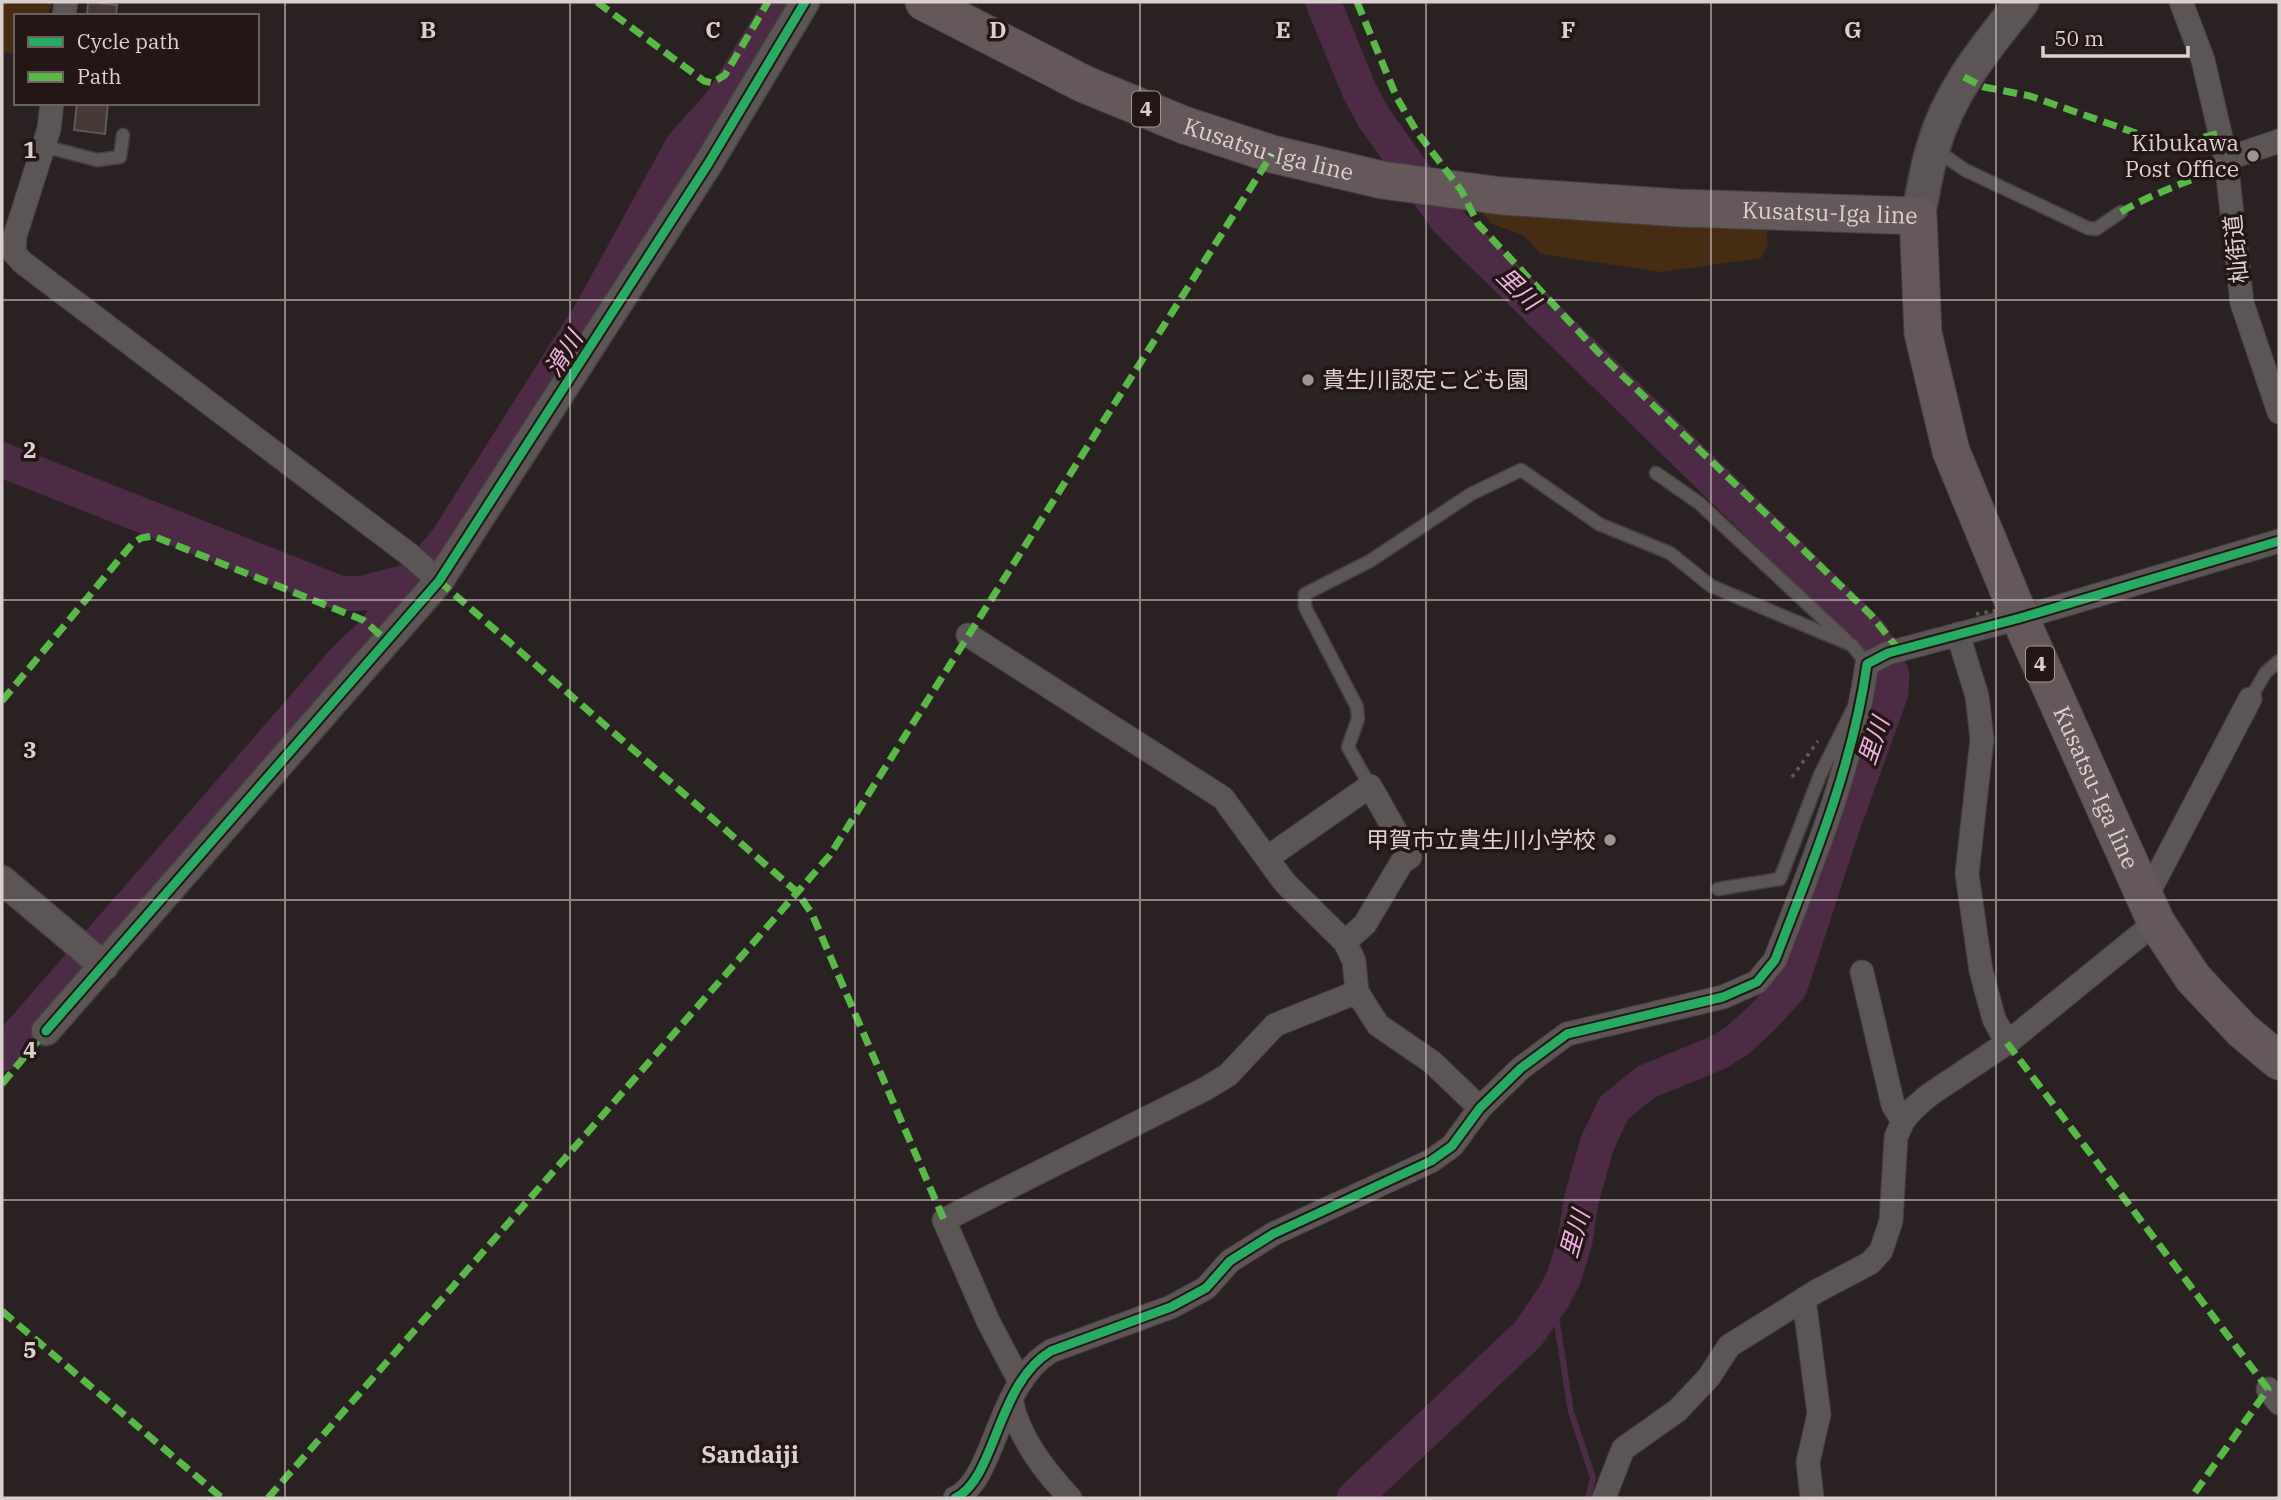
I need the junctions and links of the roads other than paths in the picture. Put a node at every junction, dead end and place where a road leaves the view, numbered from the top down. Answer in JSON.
{"nodes":[{"id":1,"x":805,"y":2,"type":"edge"},
{"id":2,"x":924,"y":2,"type":"edge"},
{"id":3,"x":2022,"y":2,"type":"edge"},
{"id":4,"x":2180,"y":2,"type":"edge"},
{"id":5,"x":52,"y":105,"type":"edge"},
{"id":6,"x":123,"y":135,"type":"dead end"},
{"id":7,"x":2279,"y":141,"type":"edge"},
{"id":8,"x":43,"y":146,"type":"junction"},
{"id":9,"x":1933,"y":148,"type":"junction"},
{"id":10,"x":2227,"y":159,"type":"junction"},
{"id":11,"x":2121,"y":212,"type":"dead end"},
{"id":12,"x":1918,"y":216,"type":"junction"},
{"id":13,"x":2279,"y":412,"type":"edge"},
{"id":14,"x":1656,"y":473,"type":"dead end"},
{"id":15,"x":2279,"y":541,"type":"edge"},
{"id":16,"x":434,"y":576,"type":"junction"},
{"id":17,"x":2023,"y":611,"type":"junction"},
{"id":18,"x":1958,"y":634,"type":"junction"},
{"id":19,"x":968,"y":635,"type":"dead end"},
{"id":20,"x":1852,"y":645,"type":"junction"},
{"id":21,"x":1876,"y":660,"type":"junction"},
{"id":22,"x":2279,"y":661,"type":"edge"},
{"id":23,"x":1864,"y":690,"type":"junction"},
{"id":24,"x":2250,"y":699,"type":"joint"},
{"id":25,"x":1370,"y":786,"type":"junction"},
{"id":26,"x":1267,"y":858,"type":"junction"},
{"id":27,"x":2,"y":880,"type":"edge"},
{"id":28,"x":1718,"y":889,"type":"dead end"},
{"id":29,"x":2140,"y":890,"type":"junction"},
{"id":30,"x":2156,"y":922,"type":"junction"},
{"id":31,"x":1345,"y":942,"type":"junction"},
{"id":32,"x":103,"y":966,"type":"junction"},
{"id":33,"x":1862,"y":972,"type":"dead end"},
{"id":34,"x":1357,"y":992,"type":"junction"},
{"id":35,"x":46,"y":1031,"type":"dead end"},
{"id":36,"x":2007,"y":1043,"type":"junction"},
{"id":37,"x":2279,"y":1061,"type":"edge"},
{"id":38,"x":1480,"y":1108,"type":"junction"},
{"id":39,"x":1903,"y":1121,"type":"junction"},
{"id":40,"x":1804,"y":1299,"type":"junction"},
{"id":41,"x":1015,"y":1390,"type":"junction"},
{"id":42,"x":955,"y":1498,"type":"edge"},
{"id":43,"x":1070,"y":1498,"type":"edge"},
{"id":44,"x":1604,"y":1498,"type":"edge"},
{"id":45,"x":1812,"y":1498,"type":"edge"}],
"edges":[{"from":1,"to":16,"type":"street"},
{"from":2,"to":12,"type":"main road","name":"Kusatsu-Iga line","number":"4"},
{"from":3,"to":9,"type":"main road"},
{"from":4,"to":10,"type":"street","name":"杣街道"},
{"from":5,"to":8,"type":"street"},
{"from":6,"to":8,"type":"lane"},
{"from":7,"to":10,"type":"street"},
{"from":8,"to":16,"type":"street"},
{"from":9,"to":11,"type":"lane"},
{"from":9,"to":12,"type":"main road"},
{"from":10,"to":13,"type":"street","name":"杣街道"},
{"from":12,"to":17,"type":"main road","name":"Kusatsu-Iga line","number":"4"},
{"from":14,"to":20,"type":"lane"},
{"from":15,"to":17,"type":"street"},
{"from":16,"to":32,"type":"street"},
{"from":17,"to":18,"type":"street"},
{"from":17,"to":29,"type":"main road","name":"Kusatsu-Iga line","number":"4"},
{"from":18,"to":21,"type":"street"},
{"from":18,"to":36,"type":"street"},
{"from":19,"to":26,"type":"street"},
{"from":20,"to":21,"type":"lane"},
{"from":20,"to":25,"type":"lane"},
{"from":21,"to":23,"type":"street"},
{"from":22,"to":24,"type":"lane"},
{"from":23,"to":28,"type":"lane"},
{"from":23,"to":38,"type":"street"},
{"from":24,"to":29,"type":"street"},
{"from":25,"to":26,"type":"street"},
{"from":25,"to":31,"type":"street"},
{"from":26,"to":31,"type":"street"},
{"from":27,"to":32,"type":"street"},
{"from":29,"to":30,"type":"main road","name":"Kusatsu-Iga line","number":"4"},
{"from":30,"to":36,"type":"street"},
{"from":30,"to":37,"type":"main road","name":"Kusatsu-Iga line","number":"4"},
{"from":31,"to":34,"type":"street"},
{"from":32,"to":35,"type":"street"},
{"from":33,"to":39,"type":"street"},
{"from":34,"to":38,"type":"street"},
{"from":34,"to":41,"type":"street"},
{"from":36,"to":39,"type":"street"},
{"from":38,"to":41,"type":"street"},
{"from":39,"to":40,"type":"street"},
{"from":40,"to":44,"type":"street"},
{"from":40,"to":45,"type":"street"},
{"from":41,"to":42,"type":"street"},
{"from":41,"to":43,"type":"street"}]}
